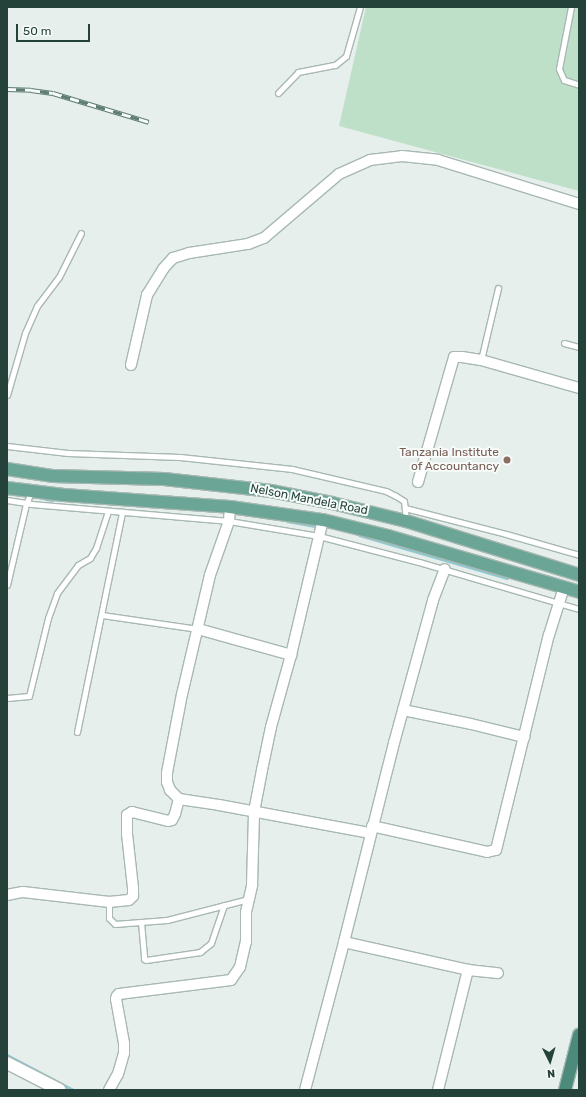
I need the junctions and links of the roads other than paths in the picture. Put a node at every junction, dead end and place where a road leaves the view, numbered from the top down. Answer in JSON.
{"nodes":[{"id":1,"x":360,"y":7,"type":"edge"},
{"id":2,"x":571,"y":7,"type":"edge"},
{"id":3,"x":579,"y":85,"type":"edge"},
{"id":4,"x":278,"y":93,"type":"dead end"},
{"id":5,"x":579,"y":204,"type":"edge"},
{"id":6,"x":81,"y":233,"type":"dead end"},
{"id":7,"x":498,"y":288,"type":"dead end"},
{"id":8,"x":564,"y":343,"type":"dead end"},
{"id":9,"x":579,"y":347,"type":"edge"},
{"id":10,"x":481,"y":360,"type":"junction"},
{"id":11,"x":131,"y":365,"type":"dead end"},
{"id":12,"x":579,"y":388,"type":"edge"},
{"id":13,"x":7,"y":395,"type":"edge"},
{"id":14,"x":7,"y":446,"type":"edge"},
{"id":15,"x":7,"y":468,"type":"edge"},
{"id":16,"x":418,"y":482,"type":"dead end"},
{"id":17,"x":7,"y":488,"type":"edge"},
{"id":18,"x":31,"y":491,"type":"junction"},
{"id":19,"x":7,"y":500,"type":"edge"},
{"id":20,"x":26,"y":504,"type":"junction"},
{"id":21,"x":230,"y":507,"type":"junction"},
{"id":22,"x":405,"y":508,"type":"junction"},
{"id":23,"x":108,"y":511,"type":"junction"},
{"id":24,"x":122,"y":512,"type":"junction"},
{"id":25,"x":323,"y":520,"type":"junction"},
{"id":26,"x":229,"y":521,"type":"junction"},
{"id":27,"x":406,"y":522,"type":"junction"},
{"id":28,"x":319,"y":536,"type":"junction"},
{"id":29,"x":579,"y":555,"type":"edge"},
{"id":30,"x":445,"y":569,"type":"junction"},
{"id":31,"x":579,"y":575,"type":"edge"},
{"id":32,"x":7,"y":585,"type":"edge"},
{"id":33,"x":564,"y":587,"type":"junction"},
{"id":34,"x":579,"y":592,"type":"edge"},
{"id":35,"x":559,"y":602,"type":"junction"},
{"id":36,"x":579,"y":608,"type":"edge"},
{"id":37,"x":102,"y":615,"type":"junction"},
{"id":38,"x":198,"y":629,"type":"junction"},
{"id":39,"x":291,"y":655,"type":"junction"},
{"id":40,"x":7,"y":698,"type":"edge"},
{"id":41,"x":403,"y":710,"type":"junction"},
{"id":42,"x":77,"y":732,"type":"dead end"},
{"id":43,"x":524,"y":737,"type":"junction"},
{"id":44,"x":178,"y":799,"type":"junction"},
{"id":45,"x":254,"y":812,"type":"junction"},
{"id":46,"x":371,"y":829,"type":"junction"},
{"id":47,"x":7,"y":895,"type":"edge"},
{"id":48,"x":248,"y":899,"type":"junction"},
{"id":49,"x":109,"y":902,"type":"junction"},
{"id":50,"x":224,"y":905,"type":"junction"},
{"id":51,"x":141,"y":922,"type":"junction"},
{"id":52,"x":344,"y":942,"type":"junction"},
{"id":53,"x":468,"y":970,"type":"junction"},
{"id":54,"x":498,"y":973,"type":"dead end"},
{"id":55,"x":579,"y":1035,"type":"edge"},
{"id":56,"x":7,"y":1063,"type":"edge"},
{"id":57,"x":579,"y":1066,"type":"edge"},
{"id":58,"x":60,"y":1090,"type":"edge"},
{"id":59,"x":109,"y":1090,"type":"edge"},
{"id":60,"x":305,"y":1090,"type":"edge"},
{"id":61,"x":438,"y":1090,"type":"edge"},
{"id":62,"x":567,"y":1090,"type":"edge"}],
"edges":[{"from":1,"to":4,"type":"lane"},
{"from":2,"to":3,"type":"lane"},
{"from":5,"to":11,"type":"street"},
{"from":6,"to":13,"type":"lane"},
{"from":7,"to":10,"type":"lane"},
{"from":8,"to":9,"type":"lane"},
{"from":10,"to":12,"type":"street"},
{"from":10,"to":16,"type":"street"},
{"from":14,"to":22,"type":"lane"},
{"from":15,"to":27,"type":"main road","name":"Nelson Mandela Road"},
{"from":17,"to":18,"type":"main road","name":"Nelson Mandela Road"},
{"from":18,"to":20,"type":"lane"},
{"from":18,"to":21,"type":"main road","name":"Nelson Mandela Road"},
{"from":19,"to":20,"type":"lane"},
{"from":20,"to":23,"type":"lane"},
{"from":20,"to":32,"type":"lane"},
{"from":21,"to":25,"type":"main road","name":"Nelson Mandela Road"},
{"from":21,"to":26,"type":"street"},
{"from":22,"to":27,"type":"lane"},
{"from":22,"to":29,"type":"lane"},
{"from":23,"to":24,"type":"lane"},
{"from":23,"to":40,"type":"lane"},
{"from":24,"to":26,"type":"lane"},
{"from":24,"to":37,"type":"lane"},
{"from":25,"to":28,"type":"street"},
{"from":25,"to":33,"type":"main road","name":"Nelson Mandela Road"},
{"from":26,"to":28,"type":"lane"},
{"from":26,"to":38,"type":"street"},
{"from":27,"to":31,"type":"main road","name":"Nelson Mandela Road"},
{"from":28,"to":30,"type":"lane"},
{"from":28,"to":39,"type":"street"},
{"from":30,"to":35,"type":"lane"},
{"from":30,"to":41,"type":"street"},
{"from":33,"to":34,"type":"main road","name":"Nelson Mandela Road"},
{"from":33,"to":35,"type":"street"},
{"from":35,"to":36,"type":"lane"},
{"from":35,"to":43,"type":"street"},
{"from":37,"to":38,"type":"lane"},
{"from":37,"to":42,"type":"lane"},
{"from":38,"to":39,"type":"street"},
{"from":38,"to":44,"type":"street"},
{"from":39,"to":45,"type":"street"},
{"from":41,"to":43,"type":"street"},
{"from":41,"to":46,"type":"street"},
{"from":43,"to":46,"type":"street"},
{"from":44,"to":45,"type":"street"},
{"from":44,"to":49,"type":"street"},
{"from":45,"to":46,"type":"street"},
{"from":45,"to":48,"type":"street"},
{"from":46,"to":52,"type":"street"},
{"from":47,"to":49,"type":"street"},
{"from":48,"to":50,"type":"lane"},
{"from":48,"to":59,"type":"street"},
{"from":49,"to":51,"type":"lane"},
{"from":50,"to":51,"type":"lane"},
{"from":50,"to":51,"type":"lane"},
{"from":52,"to":53,"type":"street"},
{"from":52,"to":60,"type":"street"},
{"from":53,"to":54,"type":"street"},
{"from":53,"to":61,"type":"street"},
{"from":55,"to":62,"type":"highway"},
{"from":56,"to":58,"type":"street"},
{"from":57,"to":62,"type":"highway"}]}
